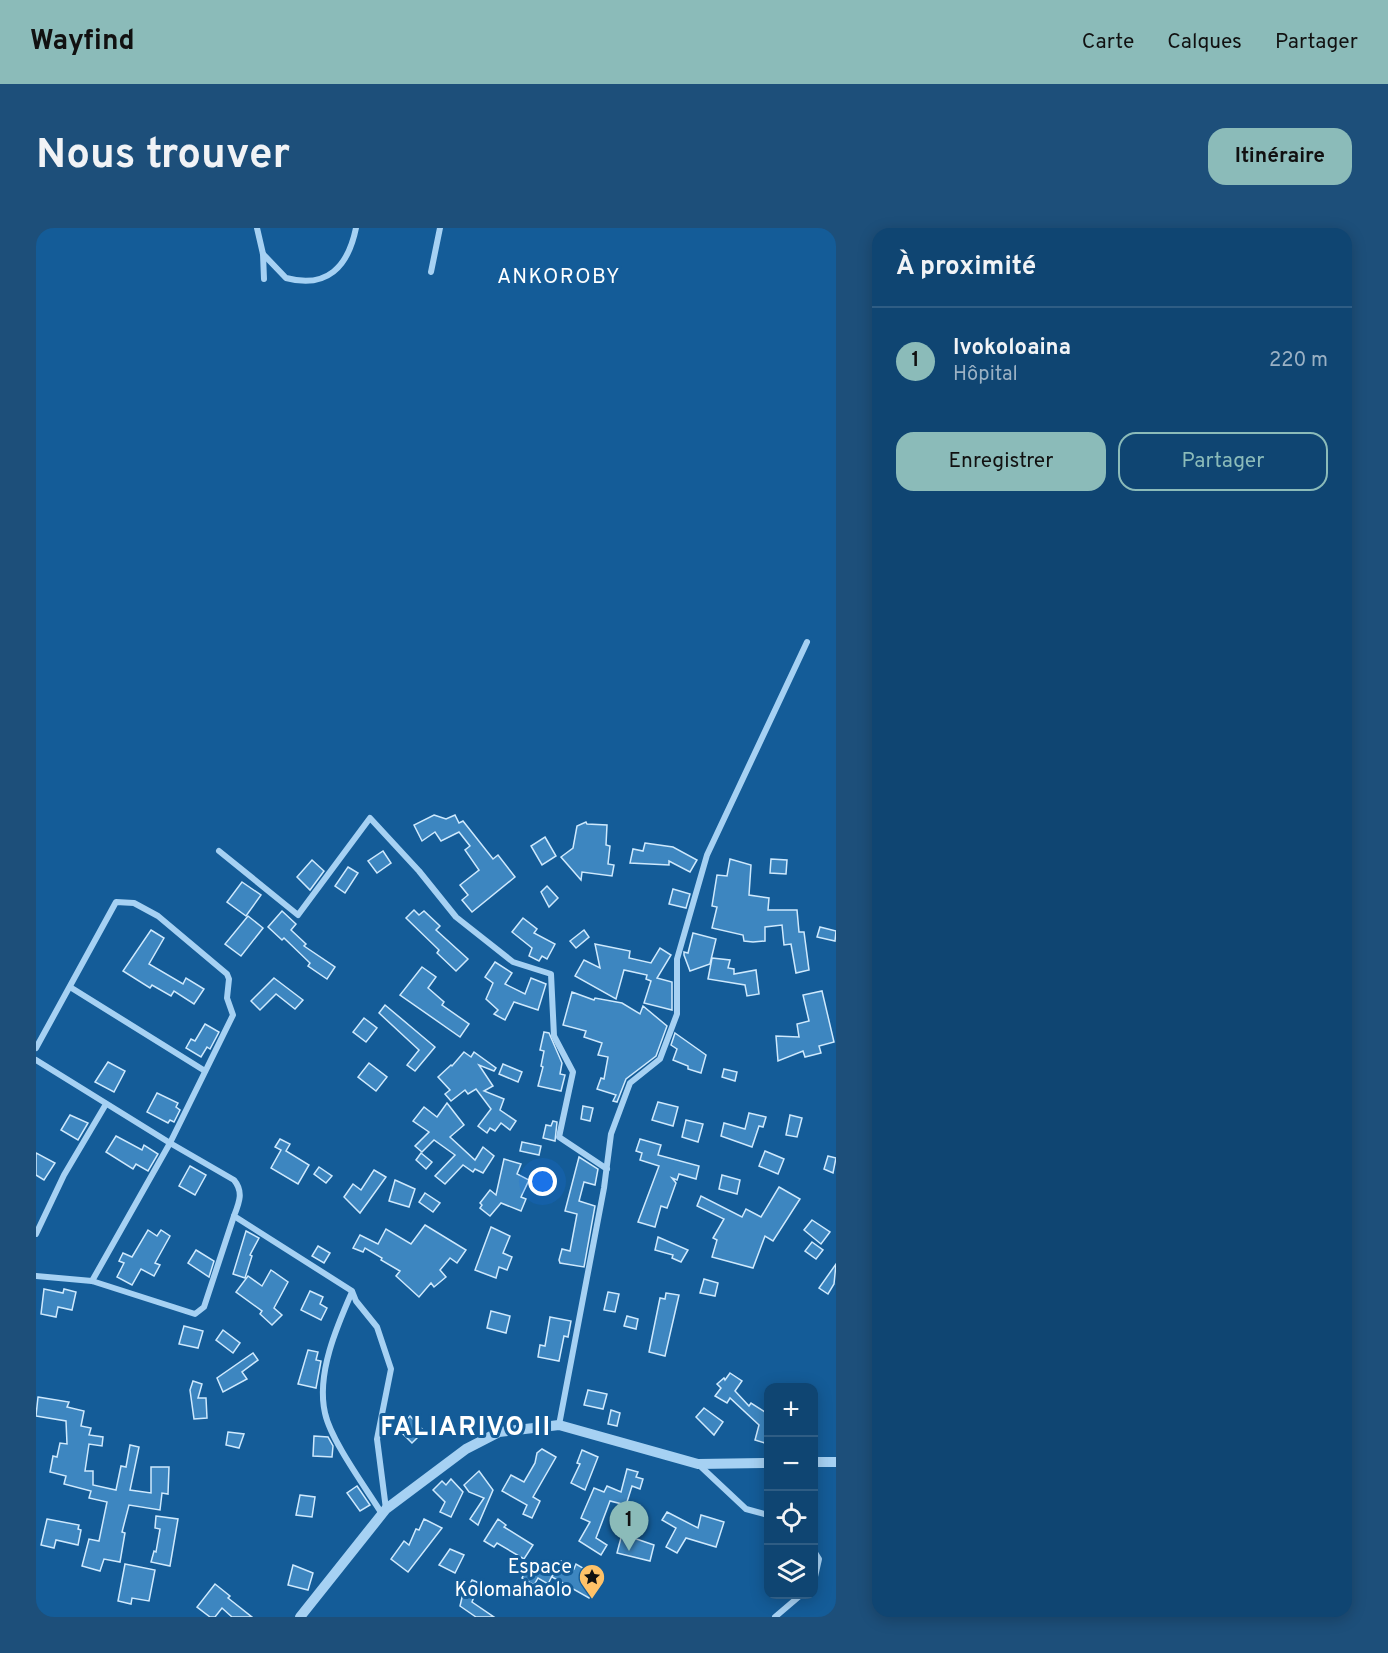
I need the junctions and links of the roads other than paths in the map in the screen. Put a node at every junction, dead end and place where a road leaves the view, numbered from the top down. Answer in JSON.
{"nodes":[{"id":1,"x":257,"y":228,"type":"edge"},
{"id":2,"x":356,"y":228,"type":"edge"},
{"id":3,"x":441,"y":228,"type":"edge"},
{"id":4,"x":263,"y":254,"type":"junction"},
{"id":5,"x":431,"y":273,"type":"dead end"},
{"id":6,"x":264,"y":279,"type":"dead end"},
{"id":7,"x":807,"y":642,"type":"dead end"},
{"id":8,"x":219,"y":851,"type":"dead end"},
{"id":9,"x":70,"y":987,"type":"junction"},
{"id":10,"x":36,"y":1048,"type":"edge"},
{"id":11,"x":36,"y":1060,"type":"edge"},
{"id":12,"x":205,"y":1071,"type":"junction"},
{"id":13,"x":106,"y":1104,"type":"junction"},
{"id":14,"x":170,"y":1143,"type":"junction"},
{"id":15,"x":607,"y":1169,"type":"junction"},
{"id":16,"x":234,"y":1216,"type":"junction"},
{"id":17,"x":36,"y":1234,"type":"edge"},
{"id":18,"x":36,"y":1276,"type":"edge"},
{"id":19,"x":92,"y":1281,"type":"junction"},
{"id":20,"x":352,"y":1291,"type":"junction"},
{"id":21,"x":559,"y":1425,"type":"junction"},
{"id":22,"x":818,"y":1462,"type":"edge"},
{"id":23,"x":836,"y":1462,"type":"edge"},
{"id":24,"x":764,"y":1463,"type":"edge"},
{"id":25,"x":698,"y":1464,"type":"junction"},
{"id":26,"x":384,"y":1512,"type":"junction"},
{"id":27,"x":764,"y":1514,"type":"edge"},
{"id":28,"x":796,"y":1599,"type":"edge"},
{"id":29,"x":300,"y":1617,"type":"edge"},
{"id":30,"x":775,"y":1617,"type":"edge"}],
"edges":[{"from":1,"to":4,"type":"street"},
{"from":2,"to":4,"type":"street"},
{"from":3,"to":5,"type":"street"},
{"from":4,"to":6,"type":"street"},
{"from":7,"to":15,"type":"street"},
{"from":8,"to":15,"type":"street"},
{"from":9,"to":10,"type":"street"},
{"from":9,"to":12,"type":"street"},
{"from":9,"to":12,"type":"street"},
{"from":11,"to":13,"type":"street"},
{"from":12,"to":14,"type":"street"},
{"from":13,"to":14,"type":"street"},
{"from":13,"to":17,"type":"street"},
{"from":14,"to":16,"type":"street"},
{"from":14,"to":19,"type":"street"},
{"from":15,"to":21,"type":"street"},
{"from":16,"to":19,"type":"street"},
{"from":16,"to":20,"type":"street"},
{"from":18,"to":19,"type":"street"},
{"from":20,"to":26,"type":"street"},
{"from":20,"to":26,"type":"street"},
{"from":21,"to":25,"type":"street"},
{"from":21,"to":26,"type":"street"},
{"from":22,"to":23,"type":"street"},
{"from":24,"to":25,"type":"street"},
{"from":25,"to":27,"type":"street"},
{"from":26,"to":29,"type":"street"},
{"from":28,"to":30,"type":"street"}]}
